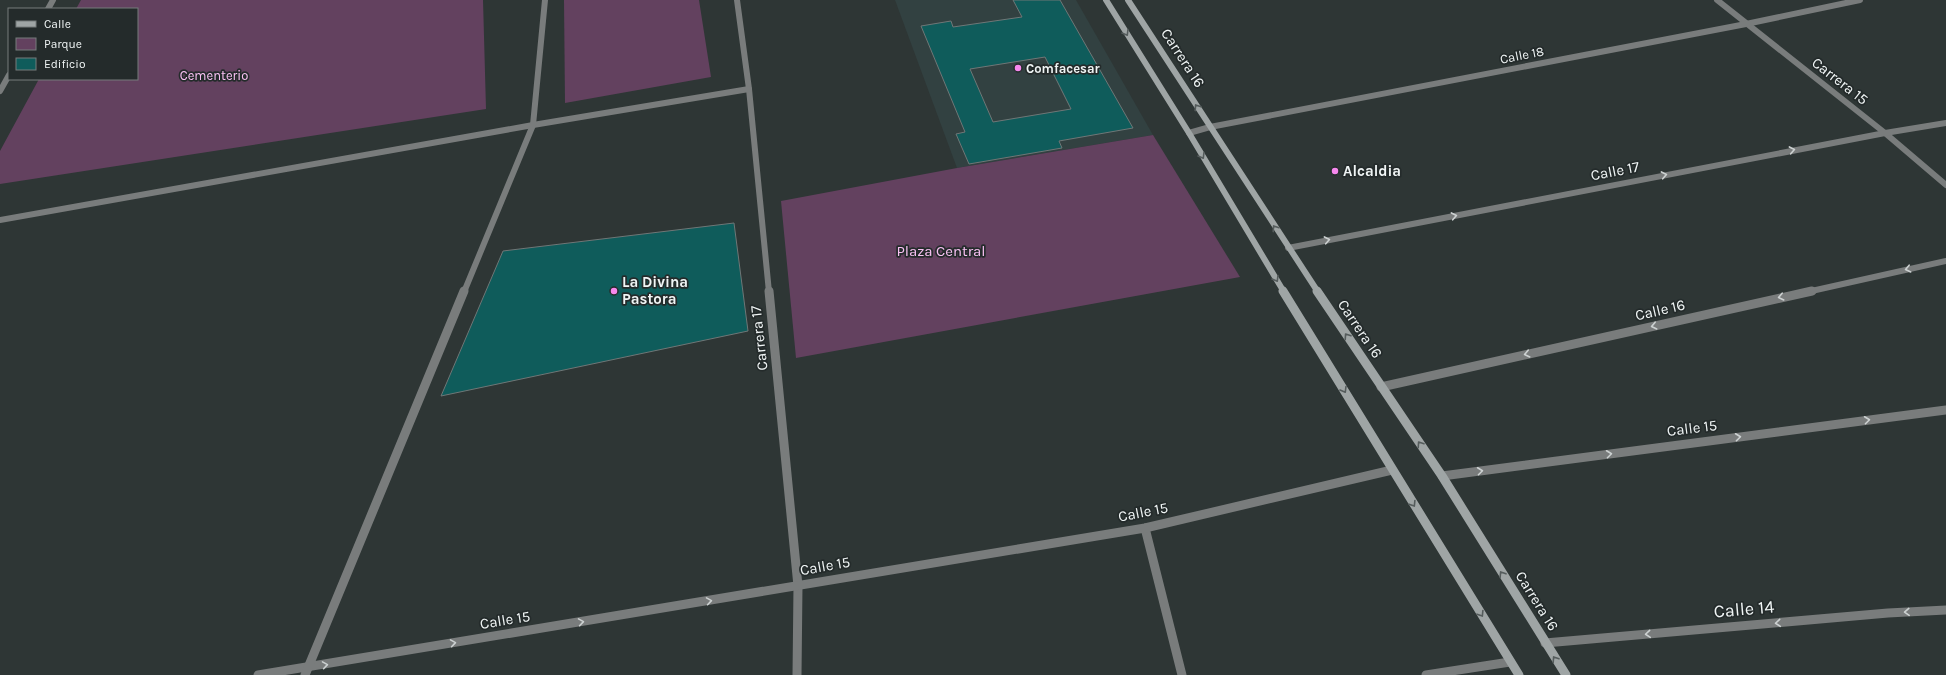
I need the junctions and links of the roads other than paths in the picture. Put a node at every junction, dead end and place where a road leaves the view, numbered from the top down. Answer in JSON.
{"nodes":[{"id":1,"x":545,"y":0,"type":"edge"},
{"id":2,"x":737,"y":0,"type":"edge"},
{"id":3,"x":1106,"y":0,"type":"edge"},
{"id":4,"x":1128,"y":0,"type":"edge"},
{"id":5,"x":1717,"y":0,"type":"edge"},
{"id":6,"x":1860,"y":0,"type":"edge"},
{"id":7,"x":1746,"y":24,"type":"junction"},
{"id":8,"x":8,"y":77,"type":"edge"},
{"id":9,"x":749,"y":89,"type":"junction"},
{"id":10,"x":0,"y":91,"type":"edge"},
{"id":11,"x":1946,"y":123,"type":"edge"},
{"id":12,"x":533,"y":125,"type":"junction"},
{"id":13,"x":1210,"y":127,"type":"junction"},
{"id":14,"x":1189,"y":133,"type":"junction"},
{"id":15,"x":1885,"y":133,"type":"junction"},
{"id":16,"x":1946,"y":184,"type":"edge"},
{"id":17,"x":0,"y":220,"type":"edge"},
{"id":18,"x":1288,"y":248,"type":"junction"},
{"id":19,"x":1946,"y":261,"type":"edge"},
{"id":20,"x":1381,"y":386,"type":"junction"},
{"id":21,"x":1946,"y":410,"type":"edge"},
{"id":22,"x":1392,"y":470,"type":"junction"},
{"id":23,"x":1442,"y":476,"type":"junction"},
{"id":24,"x":1145,"y":528,"type":"junction"},
{"id":25,"x":798,"y":586,"type":"junction"},
{"id":26,"x":1946,"y":610,"type":"edge"},
{"id":27,"x":1545,"y":643,"type":"junction"},
{"id":28,"x":1510,"y":662,"type":"junction"},
{"id":29,"x":307,"y":671,"type":"edge"},
{"id":30,"x":258,"y":675,"type":"edge"},
{"id":31,"x":797,"y":675,"type":"edge"},
{"id":32,"x":1182,"y":675,"type":"edge"},
{"id":33,"x":1426,"y":675,"type":"edge"},
{"id":34,"x":1519,"y":675,"type":"edge"},
{"id":35,"x":1566,"y":675,"type":"edge"}],
"edges":[{"from":1,"to":12,"type":"street"},
{"from":2,"to":9,"type":"street","name":"Carrera 17"},
{"from":3,"to":14,"type":"main road","one_way":true},
{"from":13,"to":4,"type":"main road","name":"Carrera 16","one_way":true},
{"from":5,"to":7,"type":"street","name":"Carrera 15"},
{"from":6,"to":7,"type":"street","name":"Calle 18"},
{"from":7,"to":13,"type":"street","name":"Calle 18"},
{"from":7,"to":15,"type":"street","name":"Carrera 15"},
{"from":8,"to":10,"type":"street"},
{"from":9,"to":12,"type":"street"},
{"from":9,"to":25,"type":"street","name":"Carrera 17"},
{"from":11,"to":15,"type":"street","name":"Calle 17"},
{"from":12,"to":17,"type":"street"},
{"from":12,"to":29,"type":"street"},
{"from":13,"to":14,"type":"street","name":"Calle 18"},
{"from":18,"to":13,"type":"main road","name":"Carrera 16","one_way":true},
{"from":14,"to":22,"type":"main road","one_way":true},
{"from":15,"to":16,"type":"street","name":"Carrera 15"},
{"from":18,"to":15,"type":"street","name":"Calle 17","one_way":true},
{"from":20,"to":18,"type":"main road","name":"Carrera 16","one_way":true},
{"from":19,"to":20,"type":"street","name":"Calle 16","one_way":true},
{"from":23,"to":20,"type":"main road","name":"Carrera 16","one_way":true},
{"from":23,"to":21,"type":"street","name":"Calle 15","one_way":true},
{"from":22,"to":24,"type":"street","name":"Calle 15"},
{"from":22,"to":28,"type":"main road","one_way":true},
{"from":27,"to":23,"type":"main road","name":"Carrera 16","one_way":true},
{"from":24,"to":25,"type":"street","name":"Calle 15"},
{"from":24,"to":32,"type":"street"},
{"from":29,"to":25,"type":"street","name":"Calle 15","one_way":true},
{"from":25,"to":31,"type":"street","name":"Carrera 17"},
{"from":26,"to":27,"type":"street","name":"Calle 14","one_way":true},
{"from":35,"to":27,"type":"main road","name":"Carrera 16","one_way":true},
{"from":28,"to":33,"type":"street"},
{"from":28,"to":34,"type":"main road"},
{"from":29,"to":30,"type":"street","name":"Calle 15"}]}
